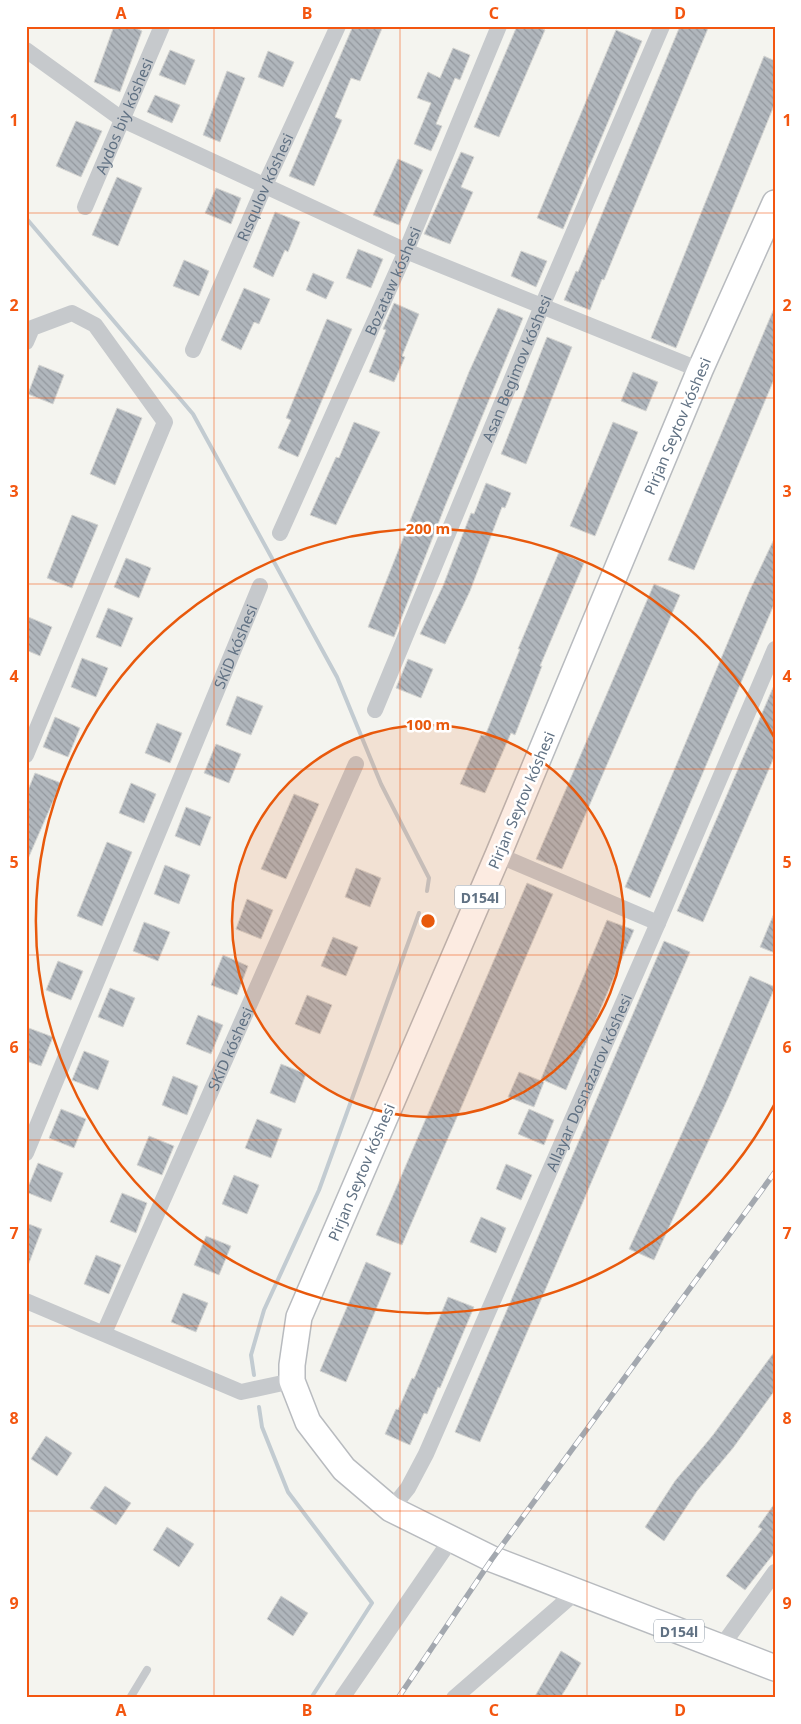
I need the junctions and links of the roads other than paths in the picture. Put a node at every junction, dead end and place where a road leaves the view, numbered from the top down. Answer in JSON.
{"nodes":[{"id":1,"x":162,"y":26,"type":"edge"},
{"id":2,"x":338,"y":26,"type":"edge"},
{"id":3,"x":499,"y":26,"type":"edge"},
{"id":4,"x":662,"y":26,"type":"edge"},
{"id":5,"x":26,"y":50,"type":"edge"},
{"id":6,"x":123,"y":120,"type":"junction"},
{"id":7,"x":265,"y":185,"type":"junction"},
{"id":8,"x":775,"y":203,"type":"edge"},
{"id":9,"x":85,"y":207,"type":"dead end"},
{"id":10,"x":406,"y":251,"type":"junction"},
{"id":11,"x":542,"y":306,"type":"junction"},
{"id":12,"x":29,"y":335,"type":"edge"},
{"id":13,"x":193,"y":350,"type":"dead end"},
{"id":14,"x":700,"y":370,"type":"junction"},
{"id":15,"x":280,"y":533,"type":"dead end"},
{"id":16,"x":260,"y":586,"type":"dead end"},
{"id":17,"x":775,"y":649,"type":"edge"},
{"id":18,"x":375,"y":710,"type":"dead end"},
{"id":19,"x":26,"y":755,"type":"edge"},
{"id":20,"x":356,"y":764,"type":"dead end"},
{"id":21,"x":498,"y":855,"type":"junction"},
{"id":22,"x":658,"y":923,"type":"junction"},
{"id":23,"x":26,"y":1153,"type":"edge"},
{"id":24,"x":26,"y":1301,"type":"edge"},
{"id":25,"x":104,"y":1333,"type":"junction"},
{"id":26,"x":292,"y":1381,"type":"junction"},
{"id":27,"x":391,"y":1509,"type":"junction"},
{"id":28,"x":452,"y":1538,"type":"junction"},
{"id":29,"x":775,"y":1572,"type":"edge"},
{"id":30,"x":576,"y":1592,"type":"junction"},
{"id":31,"x":721,"y":1647,"type":"junction"},
{"id":32,"x":775,"y":1668,"type":"edge"},
{"id":33,"x":147,"y":1670,"type":"dead end"},
{"id":34,"x":130,"y":1698,"type":"edge"},
{"id":35,"x":342,"y":1698,"type":"edge"},
{"id":36,"x":454,"y":1698,"type":"edge"}],
"edges":[{"from":1,"to":6,"type":"street","name":"Aydos biy kóshesi"},
{"from":2,"to":7,"type":"street","name":"Rısqulov kóshesi"},
{"from":3,"to":10,"type":"street","name":"Bozataw kóshesi"},
{"from":4,"to":11,"type":"street","name":"Asan Begimov kóshesi"},
{"from":5,"to":6,"type":"street"},
{"from":6,"to":7,"type":"street"},
{"from":6,"to":9,"type":"street","name":"Aydos biy kóshesi"},
{"from":7,"to":10,"type":"street"},
{"from":7,"to":13,"type":"street","name":"Rısqulov kóshesi"},
{"from":8,"to":14,"type":"main road","name":"Pirjan Seytov kóshesi","number":"D154l"},
{"from":10,"to":11,"type":"street"},
{"from":10,"to":15,"type":"street","name":"Bozataw kóshesi"},
{"from":11,"to":14,"type":"street"},
{"from":11,"to":18,"type":"street","name":"Asan Begimov kóshesi"},
{"from":12,"to":19,"type":"street"},
{"from":14,"to":21,"type":"main road","name":"Pirjan Seytov kóshesi","number":"D154l"},
{"from":16,"to":23,"type":"street","name":"SKiD kóshesi"},
{"from":17,"to":22,"type":"street","name":"Allayar Dosnazarov kóshesi"},
{"from":20,"to":25,"type":"street","name":"SKiD kóshesi"},
{"from":21,"to":22,"type":"street"},
{"from":21,"to":26,"type":"main road","name":"Pirjan Seytov kóshesi","number":"D154l"},
{"from":22,"to":27,"type":"street","name":"Allayar Dosnazarov kóshesi"},
{"from":24,"to":25,"type":"street"},
{"from":25,"to":26,"type":"street"},
{"from":26,"to":27,"type":"main road","name":"Pirjan Seytov kóshesi","number":"D154l"},
{"from":27,"to":28,"type":"main road","name":"Pirjan Seytov kóshesi","number":"D154l"},
{"from":28,"to":30,"type":"main road","number":"D154l"},
{"from":28,"to":35,"type":"street"},
{"from":29,"to":31,"type":"street"},
{"from":30,"to":31,"type":"main road","number":"D154l"},
{"from":30,"to":36,"type":"street"},
{"from":31,"to":32,"type":"main road","number":"D154l"},
{"from":33,"to":34,"type":"lane"}]}
